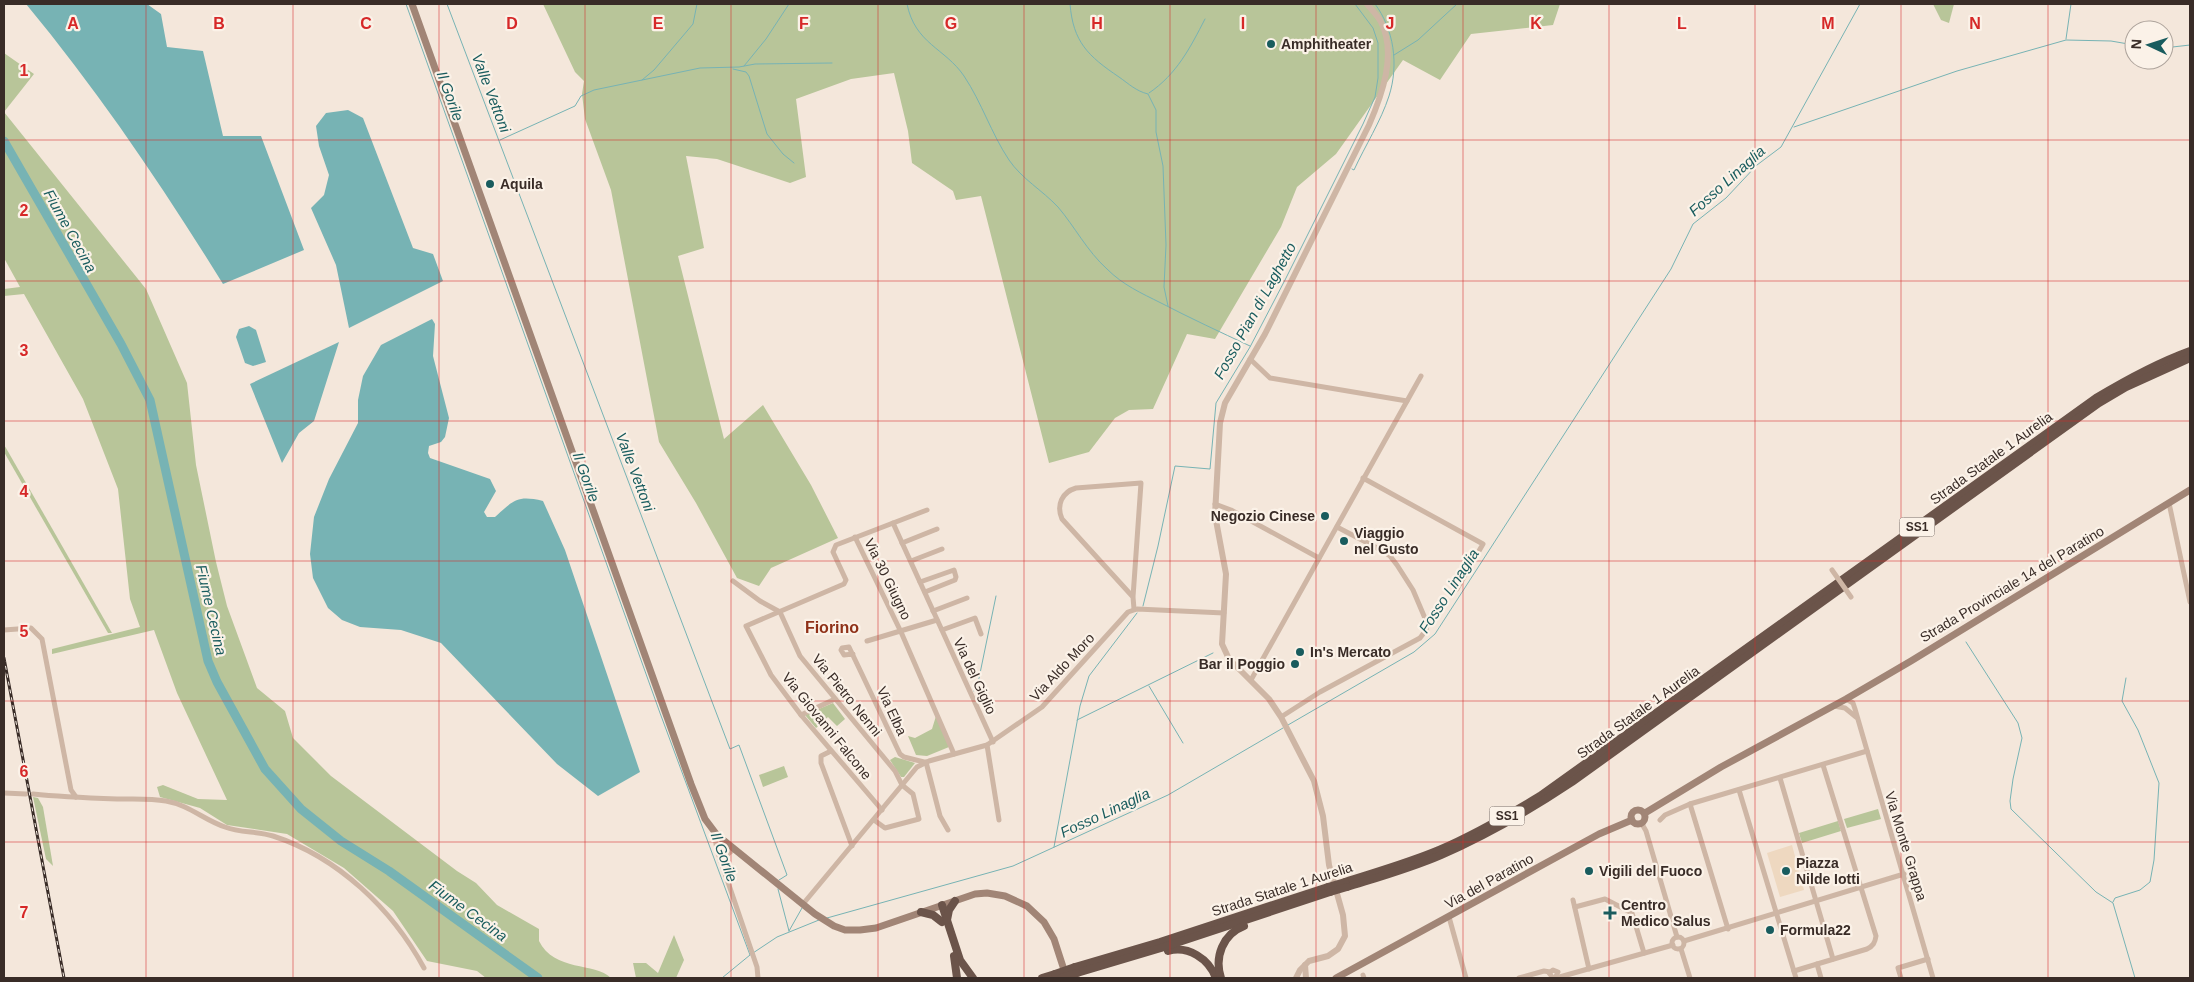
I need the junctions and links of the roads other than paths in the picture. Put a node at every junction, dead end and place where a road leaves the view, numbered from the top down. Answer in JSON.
{"nodes":[{"id":1,"x":412,"y":4,"type":"edge"},
{"id":2,"x":1367,"y":4,"type":"edge"},
{"id":3,"x":2190,"y":351,"type":"edge"},
{"id":4,"x":2190,"y":358,"type":"edge"},
{"id":5,"x":1250,"y":359,"type":"junction"},
{"id":6,"x":1421,"y":376,"type":"dead end"},
{"id":7,"x":1407,"y":401,"type":"junction"},
{"id":8,"x":1363,"y":478,"type":"junction"},
{"id":9,"x":2190,"y":490,"type":"edge"},
{"id":10,"x":2169,"y":503,"type":"junction"},
{"id":11,"x":1215,"y":504,"type":"junction"},
{"id":12,"x":927,"y":510,"type":"dead end"},
{"id":13,"x":893,"y":523,"type":"junction"},
{"id":14,"x":1337,"y":527,"type":"junction"},
{"id":15,"x":937,"y":529,"type":"dead end"},
{"id":16,"x":855,"y":537,"type":"junction"},
{"id":17,"x":902,"y":543,"type":"junction"},
{"id":18,"x":942,"y":549,"type":"dead end"},
{"id":19,"x":1319,"y":558,"type":"junction"},
{"id":20,"x":911,"y":561,"type":"junction"},
{"id":21,"x":1832,"y":570,"type":"dead end"},
{"id":22,"x":733,"y":581,"type":"dead end"},
{"id":23,"x":920,"y":582,"type":"junction"},
{"id":24,"x":1456,"y":590,"type":"dead end"},
{"id":25,"x":924,"y":592,"type":"junction"},
{"id":26,"x":1132,"y":597,"type":"junction"},
{"id":27,"x":1851,"y":597,"type":"dead end"},
{"id":28,"x":967,"y":598,"type":"dead end"},
{"id":29,"x":2190,"y":602,"type":"edge"},
{"id":30,"x":1134,"y":609,"type":"junction"},
{"id":31,"x":933,"y":611,"type":"junction"},
{"id":32,"x":780,"y":612,"type":"junction"},
{"id":33,"x":1224,"y":613,"type":"junction"},
{"id":34,"x":937,"y":620,"type":"junction"},
{"id":35,"x":4,"y":630,"type":"edge"},
{"id":36,"x":942,"y":630,"type":"junction"},
{"id":37,"x":901,"y":632,"type":"junction"},
{"id":38,"x":981,"y":634,"type":"dead end"},
{"id":39,"x":867,"y":642,"type":"dead end"},
{"id":40,"x":853,"y":654,"type":"dead end"},
{"id":41,"x":1251,"y":680,"type":"junction"},
{"id":42,"x":1859,"y":691,"type":"junction"},
{"id":43,"x":835,"y":699,"type":"junction"},
{"id":44,"x":1846,"y":699,"type":"junction"},
{"id":45,"x":1833,"y":706,"type":"junction"},
{"id":46,"x":1852,"y":710,"type":"junction"},
{"id":47,"x":801,"y":715,"type":"junction"},
{"id":48,"x":1282,"y":719,"type":"junction"},
{"id":49,"x":993,"y":742,"type":"junction"},
{"id":50,"x":987,"y":745,"type":"junction"},
{"id":51,"x":831,"y":751,"type":"junction"},
{"id":52,"x":1867,"y":751,"type":"junction"},
{"id":53,"x":954,"y":754,"type":"junction"},
{"id":54,"x":925,"y":762,"type":"junction"},
{"id":55,"x":1823,"y":765,"type":"junction"},
{"id":56,"x":1780,"y":778,"type":"junction"},
{"id":57,"x":902,"y":786,"type":"junction"},
{"id":58,"x":1739,"y":790,"type":"junction"},
{"id":59,"x":4,"y":793,"type":"edge"},
{"id":60,"x":26,"y":794,"type":"dead end"},
{"id":61,"x":33,"y":794,"type":"dead end"},
{"id":62,"x":76,"y":797,"type":"junction"},
{"id":63,"x":1690,"y":804,"type":"junction"},
{"id":64,"x":882,"y":810,"type":"junction"},
{"id":65,"x":1644,"y":813,"type":"junction"},
{"id":66,"x":874,"y":820,"type":"junction"},
{"id":67,"x":1000,"y":820,"type":"dead end"},
{"id":68,"x":1632,"y":820,"type":"junction"},
{"id":69,"x":1660,"y":820,"type":"dead end"},
{"id":70,"x":1642,"y":824,"type":"junction"},
{"id":71,"x":948,"y":830,"type":"dead end"},
{"id":72,"x":714,"y":831,"type":"junction"},
{"id":73,"x":852,"y":846,"type":"junction"},
{"id":74,"x":733,"y":850,"type":"junction"},
{"id":75,"x":720,"y":860,"type":"junction"},
{"id":76,"x":1904,"y":874,"type":"junction"},
{"id":77,"x":1346,"y":884,"type":"junction"},
{"id":78,"x":1860,"y":888,"type":"junction"},
{"id":79,"x":1329,"y":889,"type":"junction"},
{"id":80,"x":1573,"y":900,"type":"dead end"},
{"id":81,"x":955,"y":901,"type":"junction"},
{"id":82,"x":1816,"y":901,"type":"junction"},
{"id":83,"x":803,"y":904,"type":"junction"},
{"id":84,"x":940,"y":906,"type":"junction"},
{"id":85,"x":1575,"y":908,"type":"junction"},
{"id":86,"x":921,"y":912,"type":"junction"},
{"id":87,"x":1265,"y":914,"type":"junction"},
{"id":88,"x":1776,"y":914,"type":"junction"},
{"id":89,"x":1449,"y":918,"type":"junction"},
{"id":90,"x":945,"y":921,"type":"junction"},
{"id":91,"x":1728,"y":929,"type":"junction"},
{"id":92,"x":1677,"y":937,"type":"junction"},
{"id":93,"x":1684,"y":941,"type":"junction"},
{"id":94,"x":1673,"y":945,"type":"junction"},
{"id":95,"x":1161,"y":948,"type":"junction"},
{"id":96,"x":1681,"y":949,"type":"junction"},
{"id":97,"x":1644,"y":953,"type":"junction"},
{"id":98,"x":1833,"y":959,"type":"junction"},
{"id":99,"x":1928,"y":959,"type":"junction"},
{"id":100,"x":1305,"y":964,"type":"junction"},
{"id":101,"x":1817,"y":964,"type":"junction"},
{"id":102,"x":1359,"y":966,"type":"junction"},
{"id":103,"x":424,"y":968,"type":"dead end"},
{"id":104,"x":1588,"y":969,"type":"junction"},
{"id":105,"x":1076,"y":970,"type":"junction"},
{"id":106,"x":1794,"y":971,"type":"junction"},
{"id":107,"x":1574,"y":973,"type":"junction"},
{"id":108,"x":1058,"y":976,"type":"edge"},
{"id":109,"x":1552,"y":977,"type":"edge"},
{"id":110,"x":758,"y":978,"type":"edge"},
{"id":111,"x":957,"y":978,"type":"edge"},
{"id":112,"x":973,"y":978,"type":"edge"},
{"id":113,"x":1042,"y":978,"type":"edge"},
{"id":114,"x":1067,"y":978,"type":"edge"},
{"id":115,"x":1216,"y":978,"type":"edge"},
{"id":116,"x":1221,"y":978,"type":"edge"},
{"id":117,"x":1296,"y":978,"type":"edge"},
{"id":118,"x":1306,"y":978,"type":"edge"},
{"id":119,"x":1336,"y":978,"type":"edge"},
{"id":120,"x":1344,"y":978,"type":"edge"},
{"id":121,"x":1466,"y":978,"type":"edge"},
{"id":122,"x":1519,"y":978,"type":"edge"},
{"id":123,"x":1690,"y":978,"type":"edge"},
{"id":124,"x":1796,"y":978,"type":"edge"},
{"id":125,"x":1821,"y":978,"type":"edge"},
{"id":126,"x":1901,"y":978,"type":"edge"},
{"id":127,"x":1933,"y":978,"type":"edge"}],
"edges":[{"from":1,"to":72,"type":"main road"},
{"from":2,"to":5,"type":"street"},
{"from":3,"to":77,"type":"highway","name":"Strada Statale 1 Aurelia","number":"SS1"},
{"from":4,"to":77,"type":"highway","name":"Strada Statale 1 Aurelia","number":"SS1"},
{"from":5,"to":7,"type":"street"},
{"from":5,"to":11,"type":"street"},
{"from":6,"to":7,"type":"street"},
{"from":7,"to":8,"type":"street"},
{"from":8,"to":14,"type":"street"},
{"from":8,"to":24,"type":"street"},
{"from":9,"to":10,"type":"main road","name":"Strada Provinciale 14 del Paratino"},
{"from":10,"to":29,"type":"street"},
{"from":10,"to":42,"type":"main road","name":"Strada Provinciale 14 del Paratino"},
{"from":11,"to":19,"type":"street"},
{"from":11,"to":33,"type":"street"},
{"from":12,"to":13,"type":"street"},
{"from":13,"to":16,"type":"street"},
{"from":13,"to":17,"type":"street","name":"Via del Giglio"},
{"from":14,"to":19,"type":"street"},
{"from":14,"to":48,"type":"street"},
{"from":15,"to":17,"type":"street"},
{"from":16,"to":32,"type":"street"},
{"from":16,"to":37,"type":"street","name":"Via 30 Giugno"},
{"from":17,"to":20,"type":"street","name":"Via del Giglio"},
{"from":18,"to":20,"type":"street"},
{"from":19,"to":41,"type":"street"},
{"from":20,"to":23,"type":"street","name":"Via del Giglio"},
{"from":21,"to":27,"type":"street","bridge":true},
{"from":22,"to":32,"type":"street"},
{"from":23,"to":25,"type":"street","name":"Via del Giglio"},
{"from":23,"to":25,"type":"street"},
{"from":25,"to":31,"type":"street","name":"Via del Giglio"},
{"from":26,"to":26,"type":"street"},
{"from":26,"to":30,"type":"street"},
{"from":28,"to":31,"type":"street"},
{"from":30,"to":33,"type":"street"},
{"from":30,"to":49,"type":"street","name":"Via Aldo Moro"},
{"from":31,"to":34,"type":"street","name":"Via del Giglio"},
{"from":32,"to":43,"type":"street","name":"Via Pietro Nenni"},
{"from":32,"to":47,"type":"street","name":"Via Giovanni Falcone"},
{"from":33,"to":41,"type":"street"},
{"from":34,"to":36,"type":"street","name":"Via del Giglio"},
{"from":34,"to":37,"type":"street"},
{"from":35,"to":62,"type":"street"},
{"from":36,"to":38,"type":"street"},
{"from":36,"to":49,"type":"street","name":"Via del Giglio"},
{"from":37,"to":39,"type":"street"},
{"from":37,"to":53,"type":"street","name":"Via 30 Giugno"},
{"from":40,"to":54,"type":"street","name":"Via Elba"},
{"from":41,"to":48,"type":"street"},
{"from":42,"to":44,"type":"main road","name":"Strada Provinciale 14 del Paratino"},
{"from":42,"to":46,"type":"street","name":"Via Monte Grappa"},
{"from":43,"to":47,"type":"street"},
{"from":43,"to":57,"type":"street","name":"Via Pietro Nenni"},
{"from":44,"to":45,"type":"main road"},
{"from":44,"to":46,"type":"street","name":"Via Monte Grappa"},
{"from":45,"to":46,"type":"street"},
{"from":45,"to":65,"type":"main road"},
{"from":46,"to":52,"type":"street","name":"Via Monte Grappa"},
{"from":47,"to":51,"type":"street","name":"Via Giovanni Falcone"},
{"from":48,"to":100,"type":"street"},
{"from":49,"to":50,"type":"street","name":"Via Aldo Moro"},
{"from":50,"to":53,"type":"street","name":"Via Aldo Moro"},
{"from":50,"to":67,"type":"street"},
{"from":51,"to":64,"type":"street","name":"Via Giovanni Falcone"},
{"from":51,"to":73,"type":"street"},
{"from":52,"to":55,"type":"street"},
{"from":52,"to":76,"type":"street","name":"Via Monte Grappa"},
{"from":53,"to":54,"type":"street","name":"Via Aldo Moro"},
{"from":54,"to":57,"type":"street"},
{"from":54,"to":71,"type":"street"},
{"from":55,"to":56,"type":"street"},
{"from":55,"to":78,"type":"street"},
{"from":56,"to":58,"type":"street"},
{"from":56,"to":82,"type":"street"},
{"from":57,"to":64,"type":"street"},
{"from":57,"to":66,"type":"street","name":"Via Pietro Nenni"},
{"from":58,"to":63,"type":"street"},
{"from":58,"to":88,"type":"street"},
{"from":59,"to":60,"type":"street"},
{"from":61,"to":62,"type":"street"},
{"from":62,"to":103,"type":"street"},
{"from":63,"to":69,"type":"street"},
{"from":63,"to":91,"type":"street"},
{"from":64,"to":66,"type":"street"},
{"from":65,"to":68,"type":"main road"},
{"from":65,"to":70,"type":"main road"},
{"from":66,"to":73,"type":"street"},
{"from":68,"to":70,"type":"main road"},
{"from":68,"to":89,"type":"main road","name":"Via del Paratino"},
{"from":70,"to":92,"type":"street"},
{"from":72,"to":74,"type":"main road"},
{"from":72,"to":75,"type":"street"},
{"from":73,"to":83,"type":"street"},
{"from":74,"to":75,"type":"street"},
{"from":74,"to":83,"type":"main road"},
{"from":75,"to":110,"type":"street"},
{"from":76,"to":78,"type":"street"},
{"from":76,"to":99,"type":"street","name":"Via Monte Grappa"},
{"from":77,"to":79,"type":"highway","name":"Strada Statale 1 Aurelia","number":"SS1","bridge":true},
{"from":78,"to":82,"type":"street"},
{"from":78,"to":98,"type":"street"},
{"from":79,"to":87,"type":"highway","name":"Strada Statale 1 Aurelia","number":"SS1"},
{"from":79,"to":105,"type":"highway","name":"Strada Statale 1 Aurelia","number":"SS1"},
{"from":80,"to":85,"type":"street"},
{"from":81,"to":84,"type":"main road"},
{"from":81,"to":90,"type":"highway"},
{"from":81,"to":114,"type":"main road"},
{"from":82,"to":88,"type":"street"},
{"from":82,"to":98,"type":"street"},
{"from":83,"to":86,"type":"main road"},
{"from":84,"to":86,"type":"main road"},
{"from":84,"to":90,"type":"highway"},
{"from":85,"to":97,"type":"street"},
{"from":85,"to":104,"type":"street"},
{"from":86,"to":90,"type":"highway"},
{"from":87,"to":95,"type":"highway","name":"Strada Statale 1 Aurelia","number":"SS1"},
{"from":87,"to":116,"type":"highway"},
{"from":88,"to":91,"type":"street"},
{"from":88,"to":106,"type":"street"},
{"from":89,"to":102,"type":"main road","name":"Via del Paratino"},
{"from":89,"to":121,"type":"street"},
{"from":90,"to":111,"type":"highway"},
{"from":90,"to":112,"type":"highway"},
{"from":91,"to":93,"type":"street"},
{"from":92,"to":93,"type":"street"},
{"from":92,"to":94,"type":"street"},
{"from":93,"to":96,"type":"street"},
{"from":94,"to":96,"type":"street"},
{"from":94,"to":97,"type":"street"},
{"from":95,"to":105,"type":"highway","name":"Strada Statale 1 Aurelia","number":"SS1"},
{"from":95,"to":115,"type":"highway"},
{"from":96,"to":123,"type":"street"},
{"from":97,"to":104,"type":"street"},
{"from":98,"to":101,"type":"street"},
{"from":99,"to":126,"type":"street"},
{"from":99,"to":127,"type":"street","name":"Via Monte Grappa"},
{"from":100,"to":117,"type":"street"},
{"from":100,"to":118,"type":"street"},
{"from":101,"to":106,"type":"street"},
{"from":101,"to":125,"type":"street"},
{"from":102,"to":119,"type":"main road"},
{"from":102,"to":120,"type":"main road"},
{"from":104,"to":107,"type":"street"},
{"from":105,"to":108,"type":"highway","name":"Strada Statale 1 Aurelia","number":"SS1","bridge":true},
{"from":106,"to":124,"type":"street"},
{"from":107,"to":109,"type":"street"},
{"from":107,"to":109,"type":"street"},
{"from":108,"to":113,"type":"highway","name":"Strada Statale 1 Aurelia","number":"SS1"},
{"from":109,"to":122,"type":"street"}]}
